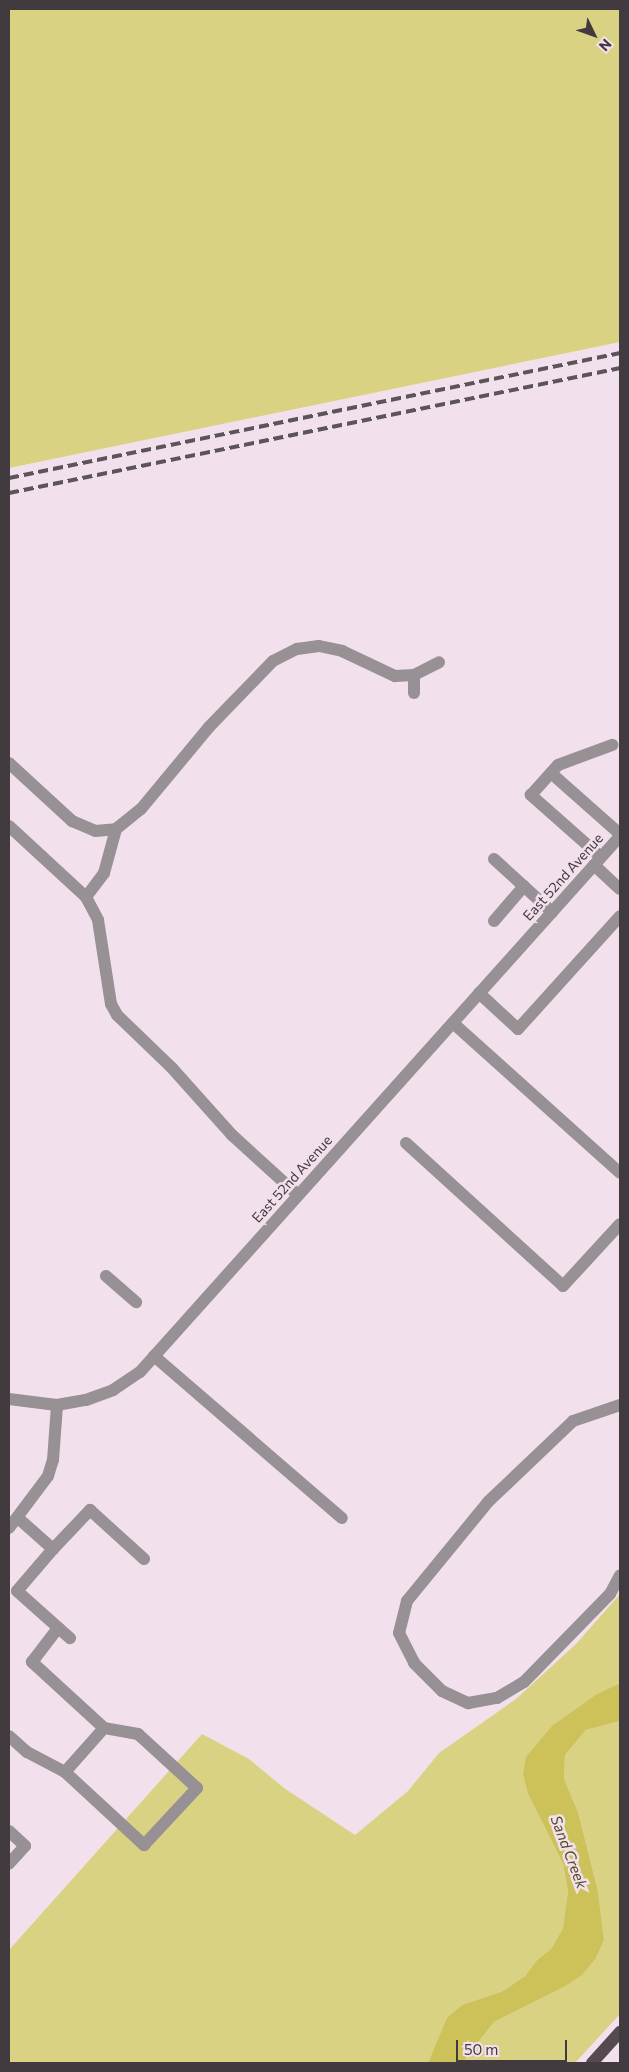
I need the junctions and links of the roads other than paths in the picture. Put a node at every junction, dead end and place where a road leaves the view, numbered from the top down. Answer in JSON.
{"nodes":[{"id":1,"x":439,"y":662,"type":"dead end"},
{"id":2,"x":414,"y":675,"type":"junction"},
{"id":3,"x":414,"y":693,"type":"dead end"},
{"id":4,"x":612,"y":745,"type":"dead end"},
{"id":5,"x":9,"y":763,"type":"edge"},
{"id":6,"x":551,"y":773,"type":"junction"},
{"id":7,"x":9,"y":826,"type":"edge"},
{"id":8,"x":116,"y":829,"type":"junction"},
{"id":9,"x":620,"y":835,"type":"edge"},
{"id":10,"x":494,"y":859,"type":"dead end"},
{"id":11,"x":598,"y":861,"type":"junction"},
{"id":12,"x":524,"y":886,"type":"junction"},
{"id":13,"x":620,"y":889,"type":"edge"},
{"id":14,"x":86,"y":897,"type":"junction"},
{"id":15,"x":552,"y":912,"type":"junction"},
{"id":16,"x":494,"y":921,"type":"dead end"},
{"id":17,"x":618,"y":924,"type":"edge"},
{"id":18,"x":479,"y":994,"type":"junction"},
{"id":19,"x":453,"y":1023,"type":"junction"},
{"id":20,"x":406,"y":1143,"type":"dead end"},
{"id":21,"x":620,"y":1173,"type":"edge"},
{"id":22,"x":298,"y":1195,"type":"junction"},
{"id":23,"x":620,"y":1224,"type":"edge"},
{"id":24,"x":106,"y":1276,"type":"dead end"},
{"id":25,"x":136,"y":1302,"type":"dead end"},
{"id":26,"x":154,"y":1356,"type":"junction"},
{"id":27,"x":9,"y":1399,"type":"edge"},
{"id":28,"x":57,"y":1405,"type":"junction"},
{"id":29,"x":620,"y":1405,"type":"edge"},
{"id":30,"x":342,"y":1518,"type":"dead end"},
{"id":31,"x":13,"y":1523,"type":"edge"},
{"id":32,"x":53,"y":1549,"type":"junction"},
{"id":33,"x":144,"y":1559,"type":"dead end"},
{"id":34,"x":620,"y":1576,"type":"edge"},
{"id":35,"x":58,"y":1628,"type":"junction"},
{"id":36,"x":70,"y":1638,"type":"dead end"},
{"id":37,"x":104,"y":1728,"type":"junction"},
{"id":38,"x":9,"y":1736,"type":"edge"},
{"id":39,"x":65,"y":1772,"type":"junction"},
{"id":40,"x":9,"y":1831,"type":"edge"},
{"id":41,"x":9,"y":1864,"type":"edge"},
{"id":42,"x":620,"y":2032,"type":"edge"},
{"id":43,"x":592,"y":2063,"type":"edge"}],
"edges":[{"from":1,"to":2,"type":"street"},
{"from":2,"to":3,"type":"street"},
{"from":2,"to":8,"type":"street"},
{"from":4,"to":6,"type":"street"},
{"from":5,"to":8,"type":"street"},
{"from":6,"to":9,"type":"street"},
{"from":6,"to":11,"type":"street"},
{"from":7,"to":14,"type":"street"},
{"from":8,"to":14,"type":"street"},
{"from":9,"to":11,"type":"street","name":"East 52nd Avenue"},
{"from":10,"to":12,"type":"street"},
{"from":11,"to":13,"type":"street"},
{"from":11,"to":15,"type":"street","name":"East 52nd Avenue"},
{"from":12,"to":15,"type":"street"},
{"from":12,"to":16,"type":"street"},
{"from":14,"to":22,"type":"street"},
{"from":15,"to":18,"type":"street","name":"East 52nd Avenue"},
{"from":17,"to":18,"type":"street"},
{"from":18,"to":19,"type":"street","name":"East 52nd Avenue"},
{"from":19,"to":21,"type":"street"},
{"from":19,"to":22,"type":"street","name":"East 52nd Avenue"},
{"from":20,"to":23,"type":"street"},
{"from":22,"to":26,"type":"street","name":"East 52nd Avenue"},
{"from":24,"to":25,"type":"street"},
{"from":26,"to":28,"type":"street","name":"East 52nd Avenue"},
{"from":26,"to":30,"type":"street"},
{"from":27,"to":28,"type":"street","name":"East 52nd Avenue"},
{"from":28,"to":31,"type":"street"},
{"from":29,"to":34,"type":"street"},
{"from":31,"to":32,"type":"street"},
{"from":32,"to":33,"type":"street"},
{"from":32,"to":35,"type":"street"},
{"from":35,"to":36,"type":"street"},
{"from":35,"to":37,"type":"street"},
{"from":37,"to":39,"type":"street"},
{"from":37,"to":39,"type":"street"},
{"from":38,"to":39,"type":"street"},
{"from":40,"to":41,"type":"street"},
{"from":42,"to":43,"type":"main road"}]}
